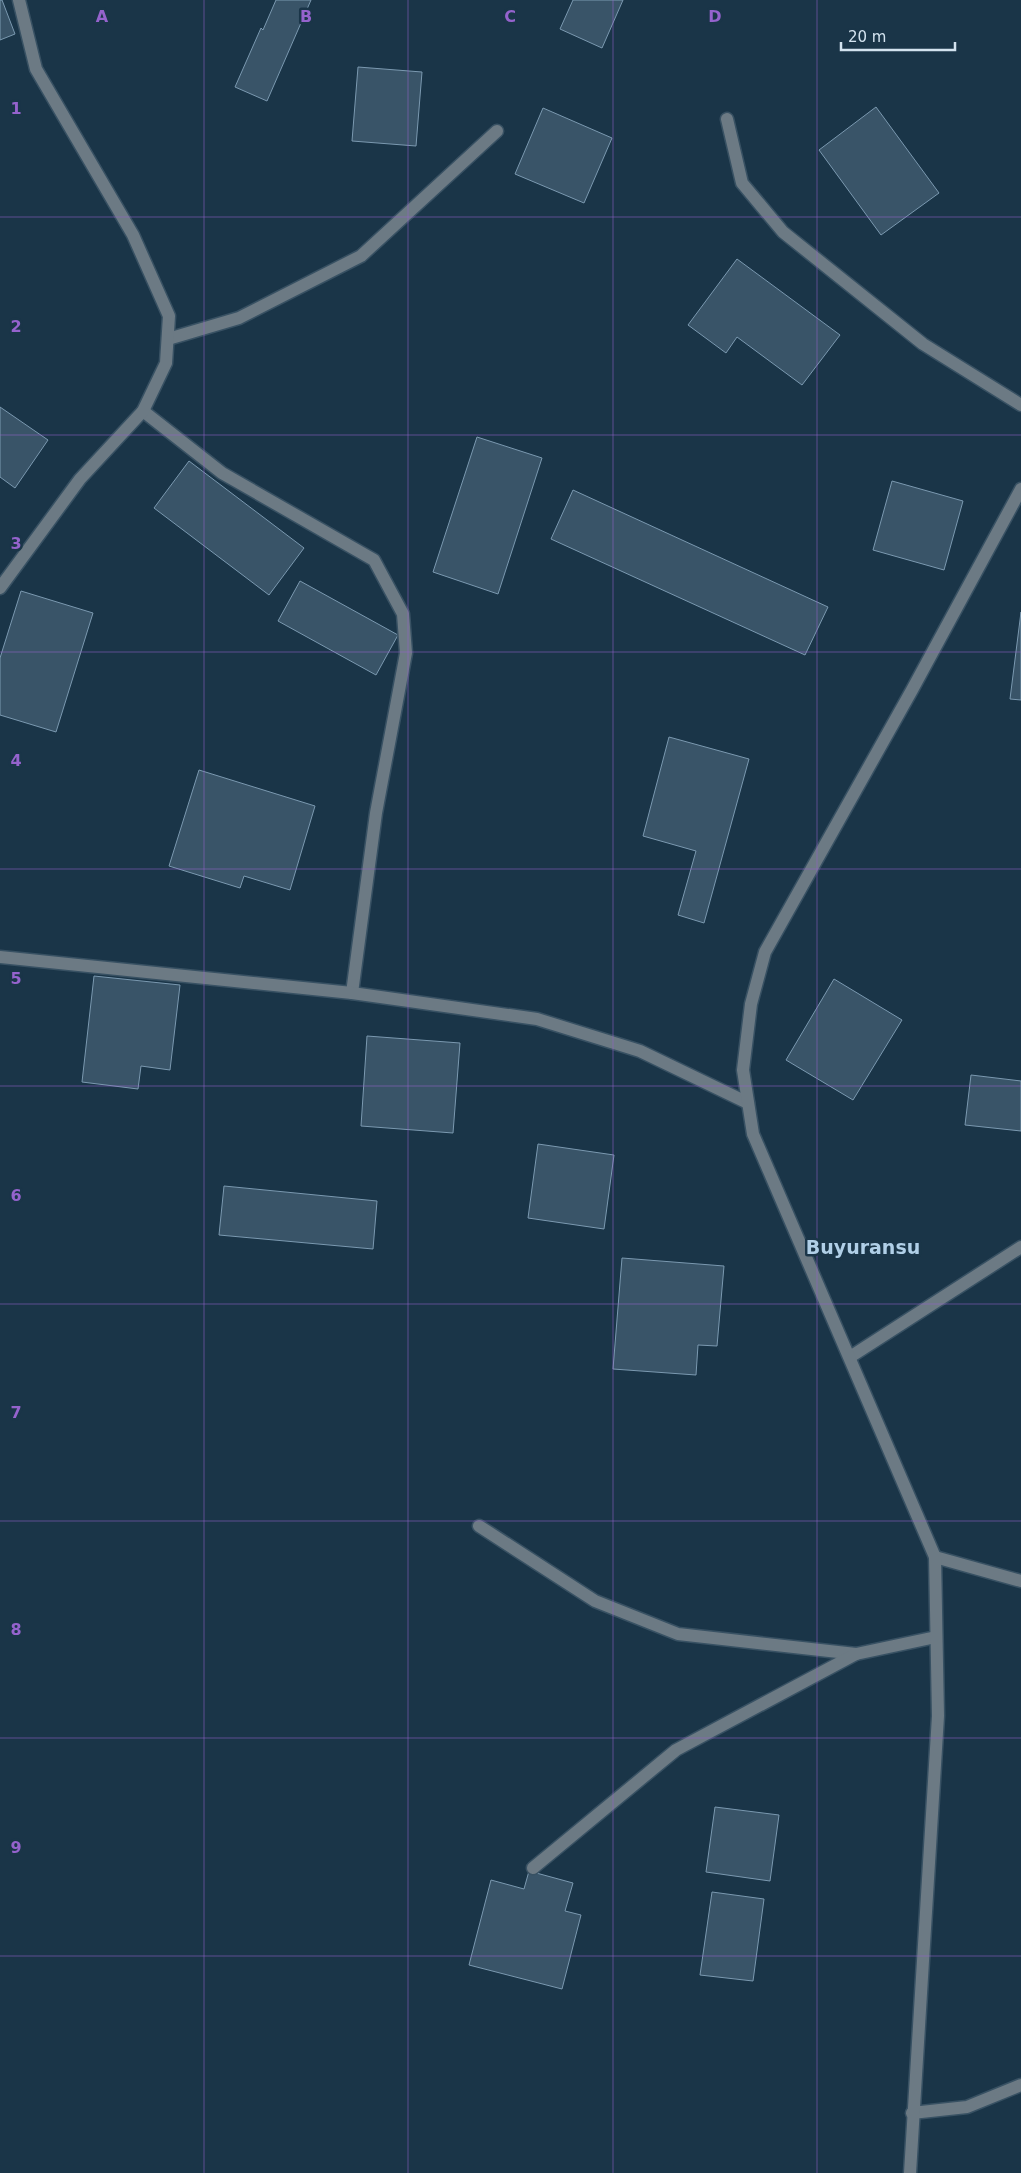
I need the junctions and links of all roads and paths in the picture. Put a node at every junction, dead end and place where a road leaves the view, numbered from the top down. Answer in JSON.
{"nodes":[{"id":1,"x":19,"y":0,"type":"edge"},
{"id":2,"x":727,"y":119,"type":"dead end"},
{"id":3,"x":497,"y":131,"type":"dead end"},
{"id":4,"x":168,"y":339,"type":"junction"},
{"id":5,"x":1021,"y":406,"type":"edge"},
{"id":6,"x":144,"y":411,"type":"junction"},
{"id":7,"x":1021,"y":489,"type":"edge"},
{"id":8,"x":0,"y":588,"type":"edge"},
{"id":9,"x":0,"y":957,"type":"edge"},
{"id":10,"x":352,"y":993,"type":"junction"},
{"id":11,"x":748,"y":1102,"type":"junction"},
{"id":12,"x":1021,"y":1247,"type":"edge"},
{"id":13,"x":850,"y":1357,"type":"junction"},
{"id":14,"x":480,"y":1526,"type":"dead end"},
{"id":15,"x":935,"y":1556,"type":"junction"},
{"id":16,"x":1021,"y":1581,"type":"edge"},
{"id":17,"x":936,"y":1636,"type":"junction"},
{"id":18,"x":856,"y":1654,"type":"junction"},
{"id":19,"x":533,"y":1868,"type":"dead end"},
{"id":20,"x":1021,"y":2085,"type":"edge"},
{"id":21,"x":912,"y":2113,"type":"junction"},
{"id":22,"x":910,"y":2173,"type":"edge"}],
"edges":[{"from":1,"to":4,"type":"street"},
{"from":2,"to":5,"type":"street"},
{"from":3,"to":4,"type":"street"},
{"from":4,"to":6,"type":"street"},
{"from":6,"to":8,"type":"street"},
{"from":6,"to":10,"type":"street"},
{"from":7,"to":11,"type":"street"},
{"from":9,"to":10,"type":"street"},
{"from":10,"to":11,"type":"street"},
{"from":11,"to":13,"type":"street"},
{"from":12,"to":13,"type":"street"},
{"from":13,"to":15,"type":"street"},
{"from":14,"to":18,"type":"street"},
{"from":15,"to":16,"type":"street"},
{"from":15,"to":17,"type":"street"},
{"from":17,"to":18,"type":"street"},
{"from":17,"to":21,"type":"street"},
{"from":18,"to":19,"type":"street"},
{"from":20,"to":21,"type":"street"},
{"from":21,"to":22,"type":"street"}]}
